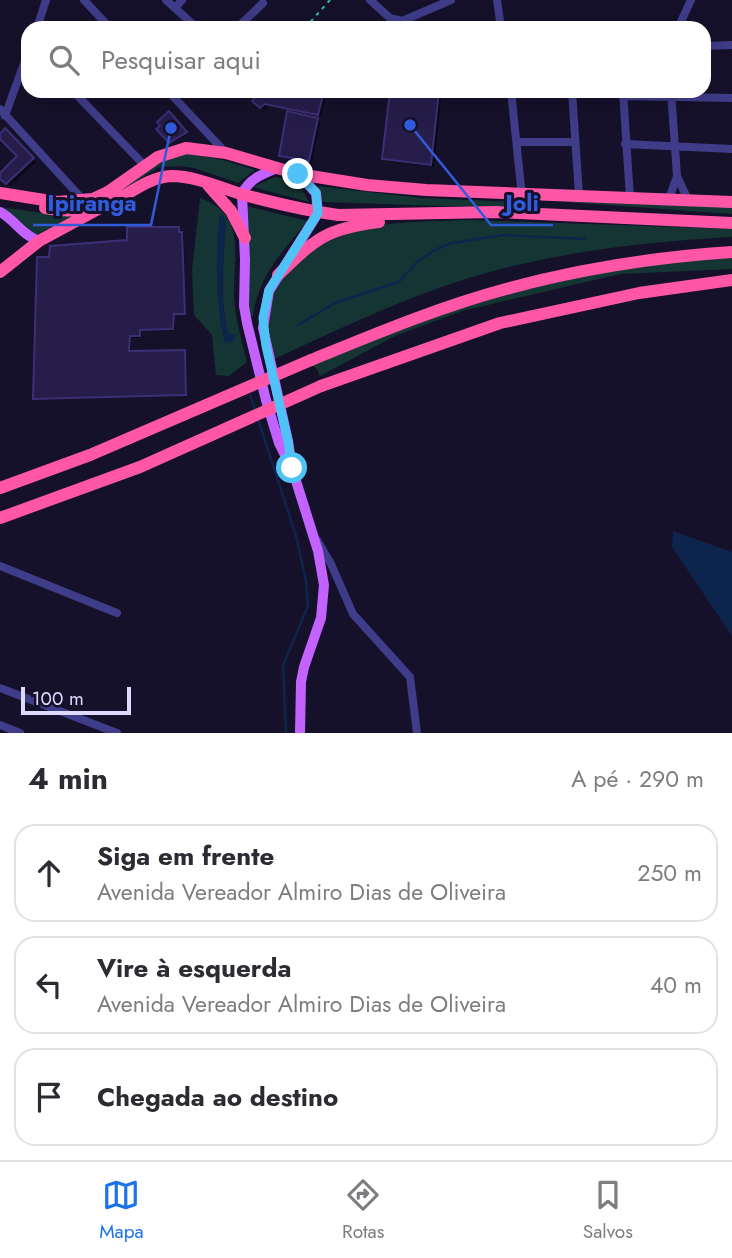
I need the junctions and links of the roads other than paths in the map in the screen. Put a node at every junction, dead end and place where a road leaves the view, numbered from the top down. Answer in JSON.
{"nodes":[{"id":1,"x":46,"y":0,"type":"edge"},
{"id":2,"x":84,"y":0,"type":"edge"},
{"id":3,"x":166,"y":0,"type":"edge"},
{"id":4,"x":182,"y":0,"type":"edge"},
{"id":5,"x":370,"y":0,"type":"edge"},
{"id":6,"x":451,"y":0,"type":"edge"},
{"id":7,"x":497,"y":0,"type":"edge"},
{"id":8,"x":691,"y":0,"type":"edge"},
{"id":9,"x":263,"y":3,"type":"dead end"},
{"id":10,"x":175,"y":8,"type":"junction"},
{"id":11,"x":39,"y":21,"type":"edge"},
{"id":12,"x":104,"y":21,"type":"edge"},
{"id":13,"x":189,"y":21,"type":"edge"},
{"id":14,"x":244,"y":21,"type":"edge"},
{"id":15,"x":500,"y":21,"type":"edge"},
{"id":16,"x":681,"y":21,"type":"edge"},
{"id":17,"x":732,"y":45,"type":"edge"},
{"id":18,"x":711,"y":46,"type":"edge"},
{"id":19,"x":21,"y":69,"type":"edge"},
{"id":20,"x":711,"y":97,"type":"edge"},
{"id":21,"x":80,"y":98,"type":"edge"},
{"id":22,"x":175,"y":98,"type":"edge"},
{"id":23,"x":512,"y":98,"type":"edge"},
{"id":24,"x":572,"y":98,"type":"edge"},
{"id":25,"x":624,"y":98,"type":"edge"},
{"id":26,"x":671,"y":98,"type":"edge"},
{"id":27,"x":732,"y":98,"type":"edge"},
{"id":28,"x":3,"y":113,"type":"edge"},
{"id":29,"x":517,"y":142,"type":"junction"},
{"id":30,"x":575,"y":142,"type":"junction"},
{"id":31,"x":630,"y":144,"type":"junction"},
{"id":32,"x":674,"y":147,"type":"junction"},
{"id":33,"x":732,"y":149,"type":"edge"},
{"id":34,"x":226,"y":153,"type":"junction"},
{"id":35,"x":144,"y":165,"type":"junction"},
{"id":36,"x":277,"y":168,"type":"junction"},
{"id":37,"x":298,"y":174,"type":"junction"},
{"id":38,"x":677,"y":176,"type":"junction"},
{"id":39,"x":205,"y":183,"type":"junction"},
{"id":40,"x":0,"y":193,"type":"edge"},
{"id":41,"x":522,"y":193,"type":"junction"},
{"id":42,"x":242,"y":194,"type":"junction"},
{"id":43,"x":579,"y":195,"type":"junction"},
{"id":44,"x":630,"y":198,"type":"junction"},
{"id":45,"x":669,"y":199,"type":"junction"},
{"id":46,"x":688,"y":200,"type":"junction"},
{"id":47,"x":0,"y":201,"type":"edge"},
{"id":48,"x":84,"y":201,"type":"junction"},
{"id":49,"x":732,"y":202,"type":"edge"},
{"id":50,"x":102,"y":207,"type":"junction"},
{"id":51,"x":0,"y":212,"type":"edge"},
{"id":52,"x":527,"y":212,"type":"junction"},
{"id":53,"x":318,"y":213,"type":"junction"},
{"id":54,"x":431,"y":213,"type":"junction"},
{"id":55,"x":732,"y":223,"type":"edge"},
{"id":56,"x":245,"y":238,"type":"junction"},
{"id":57,"x":39,"y":241,"type":"junction"},
{"id":58,"x":732,"y":252,"type":"edge"},
{"id":59,"x":0,"y":272,"type":"edge"},
{"id":60,"x":278,"y":275,"type":"junction"},
{"id":61,"x":732,"y":280,"type":"edge"},
{"id":62,"x":292,"y":468,"type":"junction"},
{"id":63,"x":0,"y":488,"type":"edge"},
{"id":64,"x":0,"y":518,"type":"edge"},
{"id":65,"x":309,"y":528,"type":"junction"},
{"id":66,"x":0,"y":566,"type":"edge"},
{"id":67,"x":117,"y":613,"type":"dead end"},
{"id":68,"x":0,"y":688,"type":"edge"},
{"id":69,"x":0,"y":725,"type":"edge"},
{"id":70,"x":20,"y":733,"type":"edge"},
{"id":71,"x":117,"y":733,"type":"edge"},
{"id":72,"x":300,"y":733,"type":"edge"},
{"id":73,"x":417,"y":733,"type":"edge"}],
"edges":[{"from":1,"to":11,"type":"street"},
{"from":2,"to":12,"type":"street"},
{"from":3,"to":10,"type":"street"},
{"from":4,"to":10,"type":"street"},
{"from":5,"to":6,"type":"street"},
{"from":7,"to":15,"type":"street"},
{"from":8,"to":16,"type":"street"},
{"from":9,"to":14,"type":"street"},
{"from":10,"to":13,"type":"street"},
{"from":17,"to":18,"type":"street"},
{"from":19,"to":28,"type":"street"},
{"from":20,"to":27,"type":"street"},
{"from":21,"to":35,"type":"street"},
{"from":22,"to":34,"type":"street"},
{"from":23,"to":29,"type":"street"},
{"from":24,"to":30,"type":"street"},
{"from":25,"to":31,"type":"street"},
{"from":26,"to":32,"type":"street"},
{"from":28,"to":48,"type":"street"},
{"from":29,"to":30,"type":"street"},
{"from":29,"to":41,"type":"street"},
{"from":30,"to":43,"type":"street"},
{"from":31,"to":32,"type":"street"},
{"from":31,"to":44,"type":"street"},
{"from":32,"to":33,"type":"street"},
{"from":32,"to":38,"type":"street"},
{"from":34,"to":35,"type":"highway"},
{"from":34,"to":36,"type":"highway"},
{"from":35,"to":48,"type":"highway"},
{"from":36,"to":37,"type":"highway"},
{"from":36,"to":42,"type":"main road"},
{"from":37,"to":41,"type":"highway"},
{"from":37,"to":53,"type":"main road"},
{"from":38,"to":45,"type":"street"},
{"from":38,"to":46,"type":"street"},
{"from":39,"to":42,"type":"highway"},
{"from":39,"to":50,"type":"highway"},
{"from":39,"to":56,"type":"highway"},
{"from":40,"to":48,"type":"highway"},
{"from":41,"to":43,"type":"highway"},
{"from":41,"to":52,"type":"street"},
{"from":42,"to":53,"type":"highway"},
{"from":42,"to":56,"type":"main road"},
{"from":43,"to":44,"type":"highway"},
{"from":44,"to":45,"type":"highway"},
{"from":45,"to":46,"type":"highway"},
{"from":46,"to":49,"type":"highway"},
{"from":47,"to":50,"type":"highway"},
{"from":50,"to":57,"type":"highway"},
{"from":51,"to":57,"type":"main road"},
{"from":52,"to":54,"type":"highway"},
{"from":52,"to":55,"type":"highway"},
{"from":53,"to":54,"type":"highway"},
{"from":53,"to":60,"type":"main road"},
{"from":54,"to":60,"type":"highway"},
{"from":56,"to":62,"type":"main road"},
{"from":57,"to":59,"type":"highway"},
{"from":58,"to":63,"type":"highway","bridge":true},
{"from":60,"to":62,"type":"main road"},
{"from":61,"to":64,"type":"highway","bridge":true},
{"from":62,"to":65,"type":"main road"},
{"from":65,"to":72,"type":"main road"},
{"from":65,"to":73,"type":"street"},
{"from":66,"to":67,"type":"street"},
{"from":68,"to":71,"type":"street"},
{"from":69,"to":70,"type":"street"}]}
